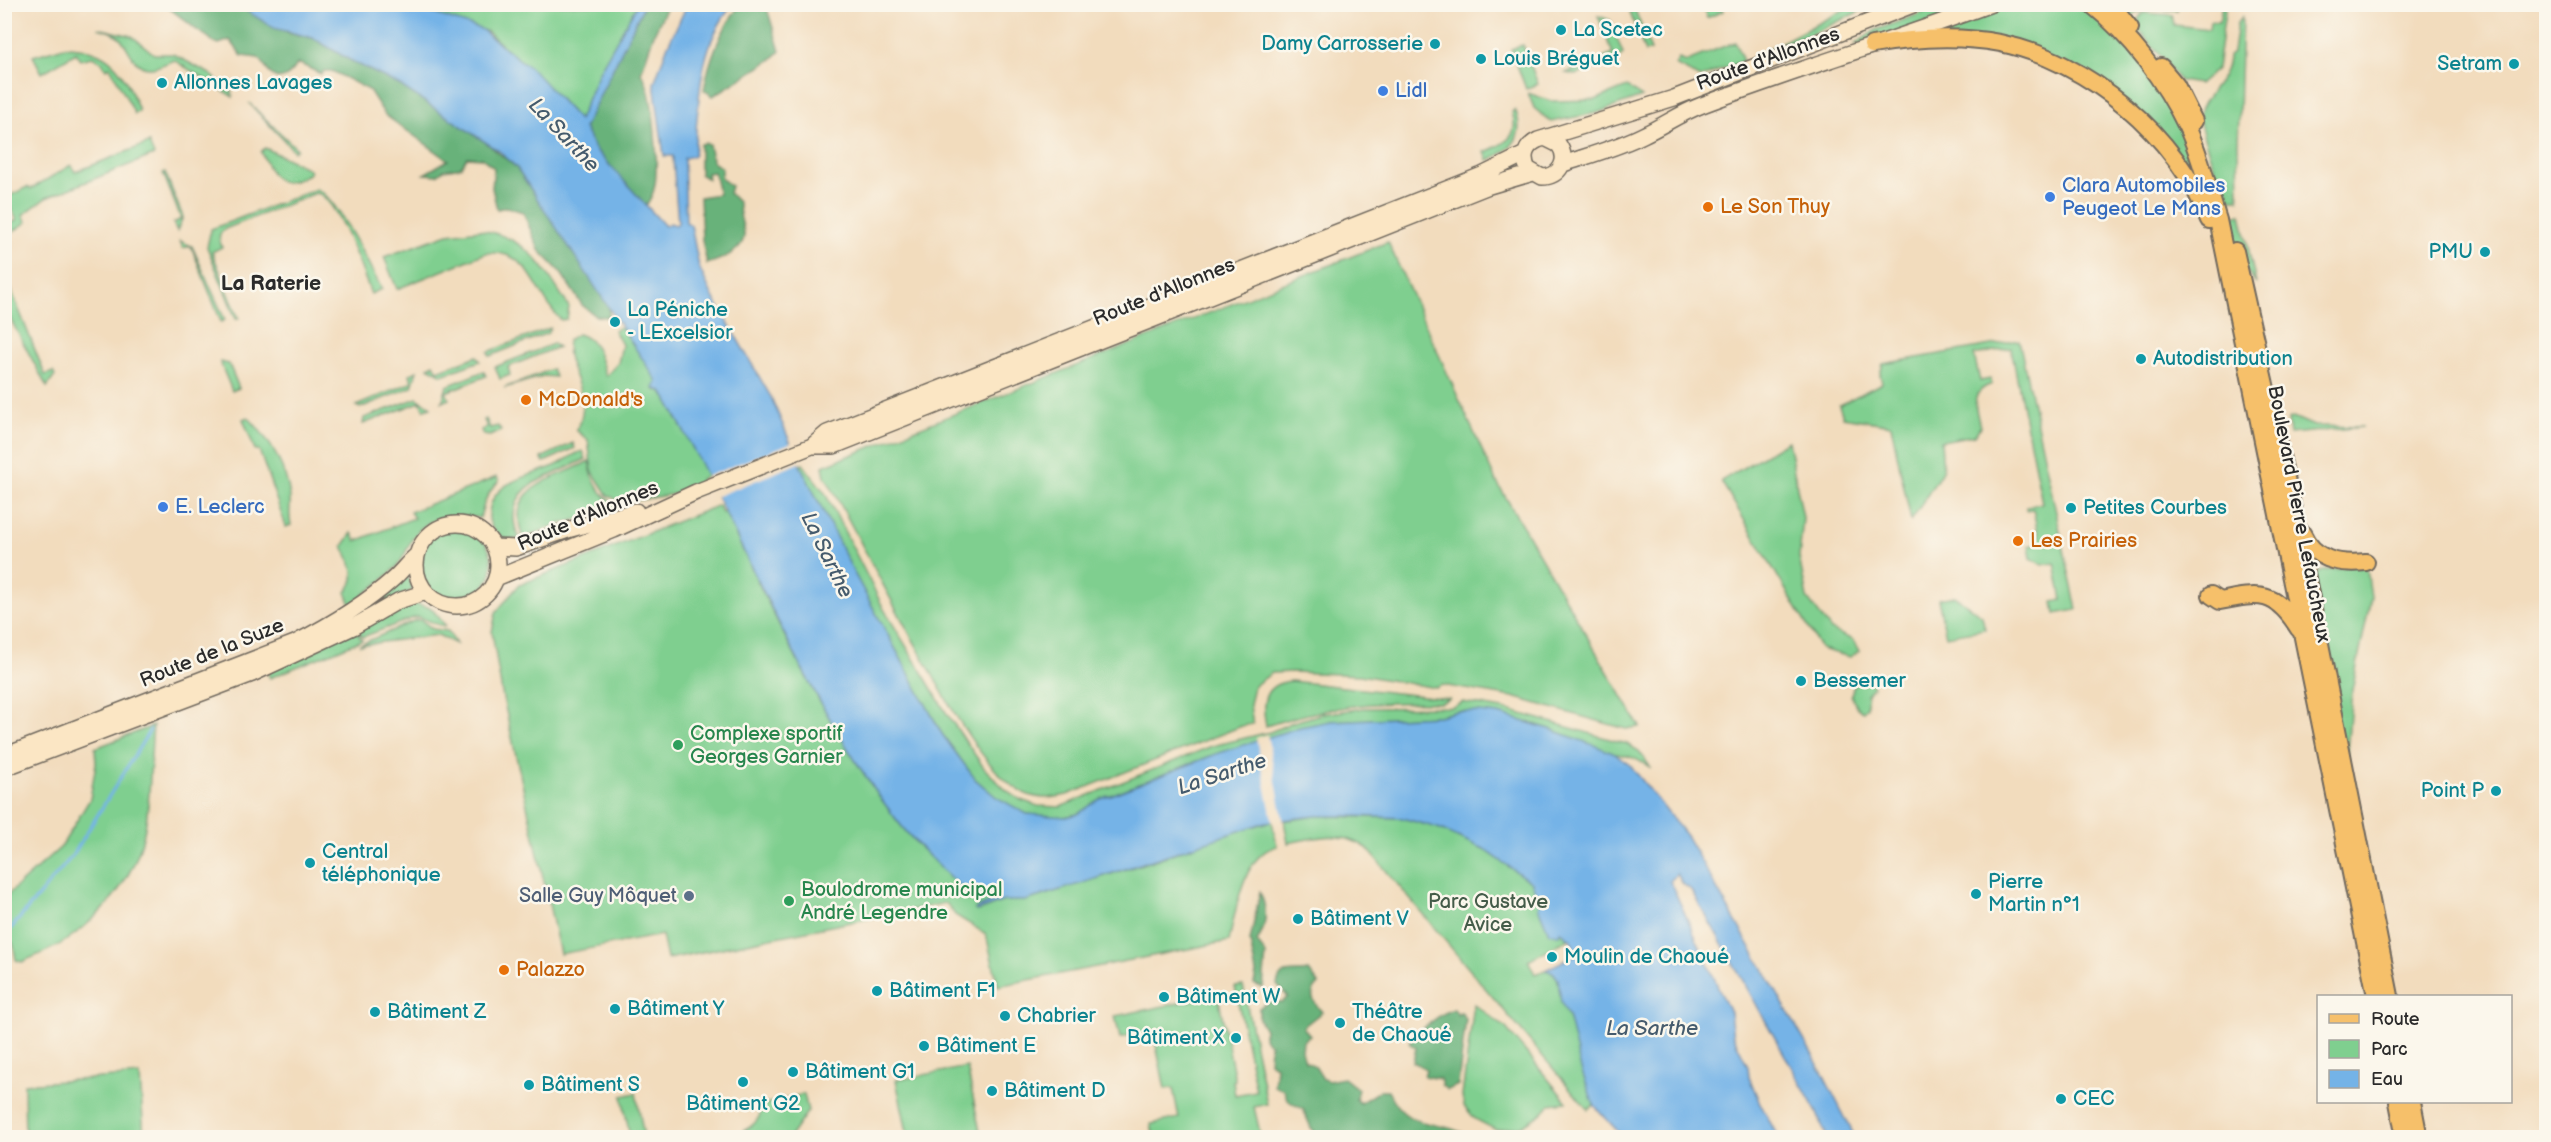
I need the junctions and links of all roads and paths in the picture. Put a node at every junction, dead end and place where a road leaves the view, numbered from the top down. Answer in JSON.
{"nodes":[{"id":1,"x":1891,"y":4,"type":"edge"},
{"id":2,"x":1915,"y":4,"type":"edge"},
{"id":3,"x":1991,"y":4,"type":"edge"},
{"id":4,"x":2091,"y":4,"type":"edge"},
{"id":5,"x":2111,"y":4,"type":"edge"},
{"id":6,"x":1822,"y":41,"type":"junction"},
{"id":7,"x":1872,"y":45,"type":"junction"},
{"id":8,"x":1545,"y":138,"type":"junction"},
{"id":9,"x":1525,"y":154,"type":"junction"},
{"id":10,"x":1563,"y":164,"type":"junction"},
{"id":11,"x":1533,"y":174,"type":"junction"},
{"id":12,"x":2225,"y":250,"type":"junction"},
{"id":13,"x":812,"y":446,"type":"junction"},
{"id":14,"x":700,"y":491,"type":"junction"},
{"id":15,"x":2295,"y":518,"type":"junction"},
{"id":16,"x":494,"y":547,"type":"junction"},
{"id":17,"x":417,"y":555,"type":"junction"},
{"id":18,"x":2366,"y":562,"type":"dead end"},
{"id":19,"x":496,"y":578,"type":"junction"},
{"id":20,"x":426,"y":592,"type":"junction"},
{"id":21,"x":2211,"y":595,"type":"dead end"},
{"id":22,"x":2301,"y":632,"type":"junction"},
{"id":23,"x":4,"y":756,"type":"edge"},
{"id":24,"x":4,"y":768,"type":"edge"},
{"id":25,"x":2376,"y":995,"type":"edge"},
{"id":26,"x":2390,"y":995,"type":"edge"},
{"id":27,"x":2398,"y":1103,"type":"edge"},
{"id":28,"x":2412,"y":1103,"type":"edge"},
{"id":29,"x":2405,"y":1137,"type":"edge"},
{"id":30,"x":2419,"y":1137,"type":"edge"}],
"edges":[{"from":1,"to":6,"type":"main road"},
{"from":2,"to":6,"type":"main road","name":"Route d'Allonnes"},
{"from":3,"to":7,"type":"main road","name":"Route d'Allonnes"},
{"from":4,"to":12,"type":"main road","name":"Boulevard Pierre Lefaucheux"},
{"from":5,"to":15,"type":"main road","name":"Boulevard Pierre Lefaucheux"},
{"from":6,"to":8,"type":"main road","name":"Route d'Allonnes"},
{"from":7,"to":10,"type":"main road","name":"Route d'Allonnes"},
{"from":7,"to":12,"type":"main road"},
{"from":8,"to":9,"type":"main road","name":"Route d'Allonnes"},
{"from":8,"to":10,"type":"main road"},
{"from":9,"to":11,"type":"main road"},
{"from":9,"to":13,"type":"main road","name":"Route d'Allonnes"},
{"from":10,"to":11,"type":"main road","name":"Route d'Allonnes"},
{"from":11,"to":13,"type":"main road","name":"Route d'Allonnes"},
{"from":12,"to":22,"type":"main road","name":"Boulevard Pierre Lefaucheux"},
{"from":13,"to":14,"type":"main road","name":"Route d'Allonnes"},
{"from":14,"to":16,"type":"main road","name":"Route d'Allonnes"},
{"from":14,"to":19,"type":"main road","name":"Route d'Allonnes"},
{"from":15,"to":18,"type":"main road"},
{"from":15,"to":26,"type":"main road","name":"Boulevard Pierre Lefaucheux"},
{"from":16,"to":17,"type":"main road"},
{"from":16,"to":19,"type":"main road"},
{"from":17,"to":20,"type":"main road"},
{"from":17,"to":23,"type":"main road","name":"Route de la Suze"},
{"from":19,"to":20,"type":"main road"},
{"from":20,"to":24,"type":"main road","name":"Route de la Suze"},
{"from":21,"to":22,"type":"main road"},
{"from":22,"to":25,"type":"main road","name":"Boulevard Pierre Lefaucheux"},
{"from":27,"to":29,"type":"main road"},
{"from":28,"to":30,"type":"main road"}]}
